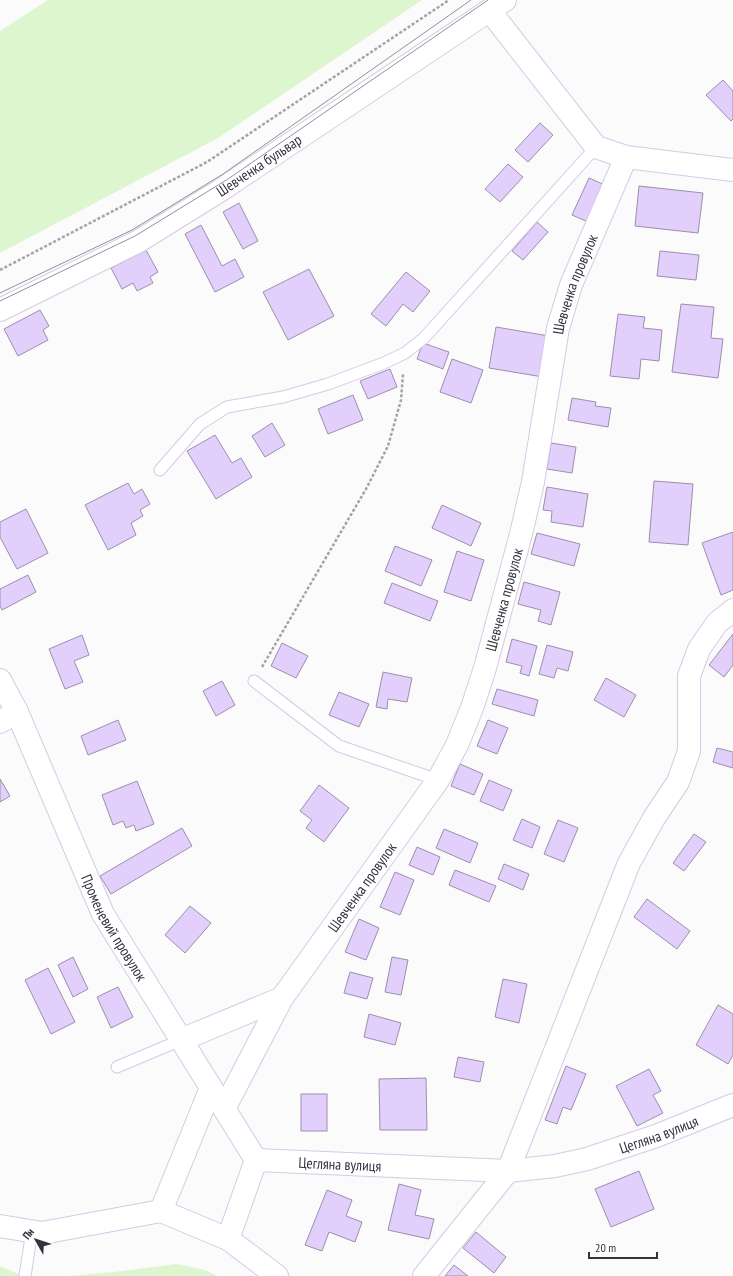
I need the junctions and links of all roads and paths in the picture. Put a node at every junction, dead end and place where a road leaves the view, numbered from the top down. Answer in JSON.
{"nodes":[{"id":1,"x":449,"y":0,"type":"edge"},
{"id":2,"x":498,"y":5,"type":"edge"},
{"id":3,"x":596,"y":147,"type":"junction"},
{"id":4,"x":626,"y":157,"type":"junction"},
{"id":5,"x":733,"y":170,"type":"edge"},
{"id":6,"x":0,"y":270,"type":"edge"},
{"id":7,"x":0,"y":310,"type":"edge"},
{"id":8,"x":405,"y":353,"type":"junction"},
{"id":9,"x":160,"y":470,"type":"dead end"},
{"id":10,"x":733,"y":610,"type":"edge"},
{"id":11,"x":0,"y":680,"type":"edge"},
{"id":12,"x":254,"y":681,"type":"joint"},
{"id":13,"x":8,"y":717,"type":"edge"},
{"id":14,"x":438,"y":780,"type":"junction"},
{"id":15,"x":282,"y":998,"type":"junction"},
{"id":16,"x":181,"y":1040,"type":"junction"},
{"id":17,"x":117,"y":1067,"type":"dead end"},
{"id":18,"x":211,"y":1088,"type":"junction"},
{"id":19,"x":733,"y":1105,"type":"edge"},
{"id":20,"x":224,"y":1109,"type":"junction"},
{"id":21,"x":256,"y":1160,"type":"junction"},
{"id":22,"x":508,"y":1171,"type":"junction"},
{"id":23,"x":161,"y":1211,"type":"junction"},
{"id":24,"x":0,"y":1226,"type":"edge"},
{"id":25,"x":32,"y":1231,"type":"junction"},
{"id":26,"x":228,"y":1239,"type":"junction"},
{"id":27,"x":25,"y":1276,"type":"edge"},
{"id":28,"x":277,"y":1276,"type":"edge"},
{"id":29,"x":424,"y":1276,"type":"edge"}],
"edges":[{"from":1,"to":6,"type":"path"},
{"from":2,"to":3,"type":"street"},
{"from":2,"to":7,"type":"street","name":"Шевченка бульвар"},
{"from":3,"to":4,"type":"street"},
{"from":3,"to":8,"type":"lane"},
{"from":4,"to":5,"type":"street"},
{"from":4,"to":14,"type":"street","name":"Шевченка провулок"},
{"from":8,"to":9,"type":"lane"},
{"from":8,"to":12,"type":"path"},
{"from":10,"to":22,"type":"street"},
{"from":11,"to":13,"type":"street","name":"Променевий провулок"},
{"from":12,"to":14,"type":"lane"},
{"from":13,"to":16,"type":"street","name":"Променевий провулок"},
{"from":14,"to":15,"type":"street","name":"Шевченка провулок"},
{"from":15,"to":16,"type":"street"},
{"from":15,"to":20,"type":"street","name":"Шевченка провулок"},
{"from":16,"to":17,"type":"lane"},
{"from":16,"to":18,"type":"street","name":"Променевий провулок"},
{"from":18,"to":20,"type":"street","name":"Променевий провулок"},
{"from":18,"to":23,"type":"street"},
{"from":19,"to":22,"type":"street","name":"Цегляна вулиця"},
{"from":20,"to":21,"type":"street","name":"Променевий провулок"},
{"from":21,"to":22,"type":"street","name":"Цегляна вулиця"},
{"from":21,"to":26,"type":"street"},
{"from":22,"to":29,"type":"street"},
{"from":23,"to":25,"type":"street"},
{"from":23,"to":26,"type":"street"},
{"from":24,"to":25,"type":"street"},
{"from":25,"to":27,"type":"lane"},
{"from":26,"to":28,"type":"street"}]}
